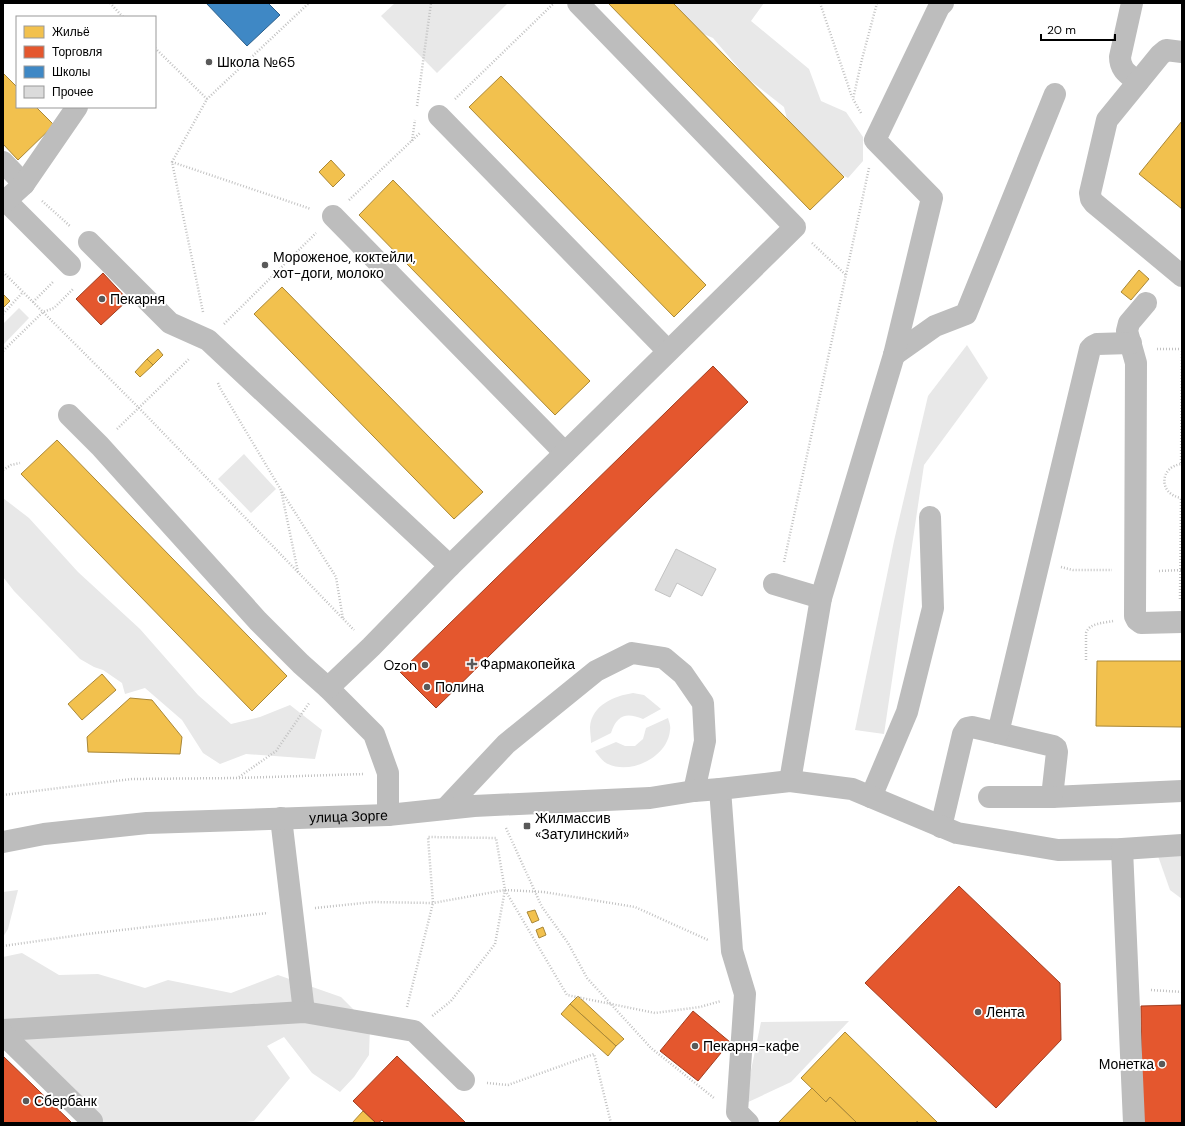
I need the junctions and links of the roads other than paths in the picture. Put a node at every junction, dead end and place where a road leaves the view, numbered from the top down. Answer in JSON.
{"nodes":[{"id":1,"x":578,"y":3,"type":"edge"},
{"id":2,"x":944,"y":3,"type":"edge"},
{"id":3,"x":1132,"y":3,"type":"edge"},
{"id":4,"x":1182,"y":52,"type":"edge"},
{"id":5,"x":1138,"y":82,"type":"junction"},
{"id":6,"x":1055,"y":94,"type":"dead end"},
{"id":7,"x":76,"y":108,"type":"edge"},
{"id":8,"x":439,"y":116,"type":"road end"},
{"id":9,"x":3,"y":162,"type":"edge"},
{"id":10,"x":24,"y":184,"type":"junction"},
{"id":11,"x":4,"y":202,"type":"edge"},
{"id":12,"x":333,"y":216,"type":"road end"},
{"id":13,"x":89,"y":242,"type":"road end"},
{"id":14,"x":70,"y":265,"type":"road end"},
{"id":15,"x":1182,"y":276,"type":"edge"},
{"id":16,"x":1146,"y":303,"type":"dead end"},
{"id":17,"x":1131,"y":343,"type":"junction"},
{"id":18,"x":668,"y":352,"type":"junction"},
{"id":19,"x":894,"y":355,"type":"junction"},
{"id":20,"x":69,"y":415,"type":"dead end"},
{"id":21,"x":565,"y":453,"type":"junction"},
{"id":22,"x":930,"y":517,"type":"dead end"},
{"id":23,"x":450,"y":566,"type":"junction"},
{"id":24,"x":776,"y":585,"type":"road end"},
{"id":25,"x":821,"y":598,"type":"junction"},
{"id":26,"x":1181,"y":622,"type":"edge"},
{"id":27,"x":328,"y":688,"type":"junction"},
{"id":28,"x":998,"y":733,"type":"junction"},
{"id":29,"x":790,"y":781,"type":"junction"},
{"id":30,"x":720,"y":789,"type":"junction"},
{"id":31,"x":694,"y":791,"type":"junction"},
{"id":32,"x":1182,"y":791,"type":"edge"},
{"id":33,"x":872,"y":797,"type":"junction"},
{"id":34,"x":989,"y":797,"type":"dead end"},
{"id":35,"x":1052,"y":797,"type":"junction"},
{"id":36,"x":446,"y":809,"type":"junction"},
{"id":37,"x":388,"y":815,"type":"junction"},
{"id":38,"x":281,"y":818,"type":"junction"},
{"id":39,"x":941,"y":826,"type":"junction"},
{"id":40,"x":3,"y":842,"type":"edge"},
{"id":41,"x":1182,"y":845,"type":"edge"},
{"id":42,"x":1122,"y":849,"type":"junction"},
{"id":43,"x":304,"y":1012,"type":"junction"},
{"id":44,"x":3,"y":1030,"type":"edge"},
{"id":45,"x":3,"y":1034,"type":"edge"},
{"id":46,"x":464,"y":1080,"type":"road end"},
{"id":47,"x":738,"y":1119,"type":"edge"},
{"id":48,"x":92,"y":1121,"type":"dead end"},
{"id":49,"x":1134,"y":1123,"type":"edge"}],
"edges":[{"from":1,"to":18,"type":"street"},
{"from":2,"to":19,"type":"street"},
{"from":3,"to":5,"type":"street"},
{"from":4,"to":5,"type":"street"},
{"from":5,"to":15,"type":"street"},
{"from":6,"to":19,"type":"street"},
{"from":7,"to":10,"type":"street"},
{"from":8,"to":18,"type":"street"},
{"from":9,"to":10,"type":"street"},
{"from":10,"to":11,"type":"street"},
{"from":11,"to":14,"type":"street"},
{"from":12,"to":21,"type":"street"},
{"from":13,"to":23,"type":"street"},
{"from":16,"to":17,"type":"street"},
{"from":17,"to":26,"type":"street"},
{"from":17,"to":28,"type":"street"},
{"from":18,"to":21,"type":"street"},
{"from":19,"to":25,"type":"street"},
{"from":20,"to":27,"type":"street"},
{"from":21,"to":23,"type":"street"},
{"from":22,"to":33,"type":"street"},
{"from":23,"to":27,"type":"street"},
{"from":24,"to":25,"type":"street"},
{"from":25,"to":29,"type":"street"},
{"from":27,"to":37,"type":"street"},
{"from":28,"to":35,"type":"street"},
{"from":28,"to":39,"type":"street"},
{"from":29,"to":30,"type":"street","name":"улица Зорге"},
{"from":29,"to":33,"type":"street","name":"улица Зорге"},
{"from":30,"to":31,"type":"street","name":"улица Зорге"},
{"from":30,"to":47,"type":"street"},
{"from":31,"to":36,"type":"street","name":"улица Зорге"},
{"from":31,"to":36,"type":"street"},
{"from":32,"to":35,"type":"street"},
{"from":33,"to":39,"type":"street","name":"улица Зорге"},
{"from":34,"to":35,"type":"street"},
{"from":36,"to":37,"type":"street","name":"улица Зорге"},
{"from":37,"to":38,"type":"street","name":"улица Зорге"},
{"from":38,"to":40,"type":"street","name":"улица Зорге"},
{"from":38,"to":43,"type":"street"},
{"from":39,"to":42,"type":"street","name":"улица Зорге"},
{"from":41,"to":42,"type":"street","name":"улица Зорге"},
{"from":42,"to":49,"type":"street"},
{"from":43,"to":44,"type":"street"},
{"from":43,"to":46,"type":"street"},
{"from":45,"to":48,"type":"street"}]}
